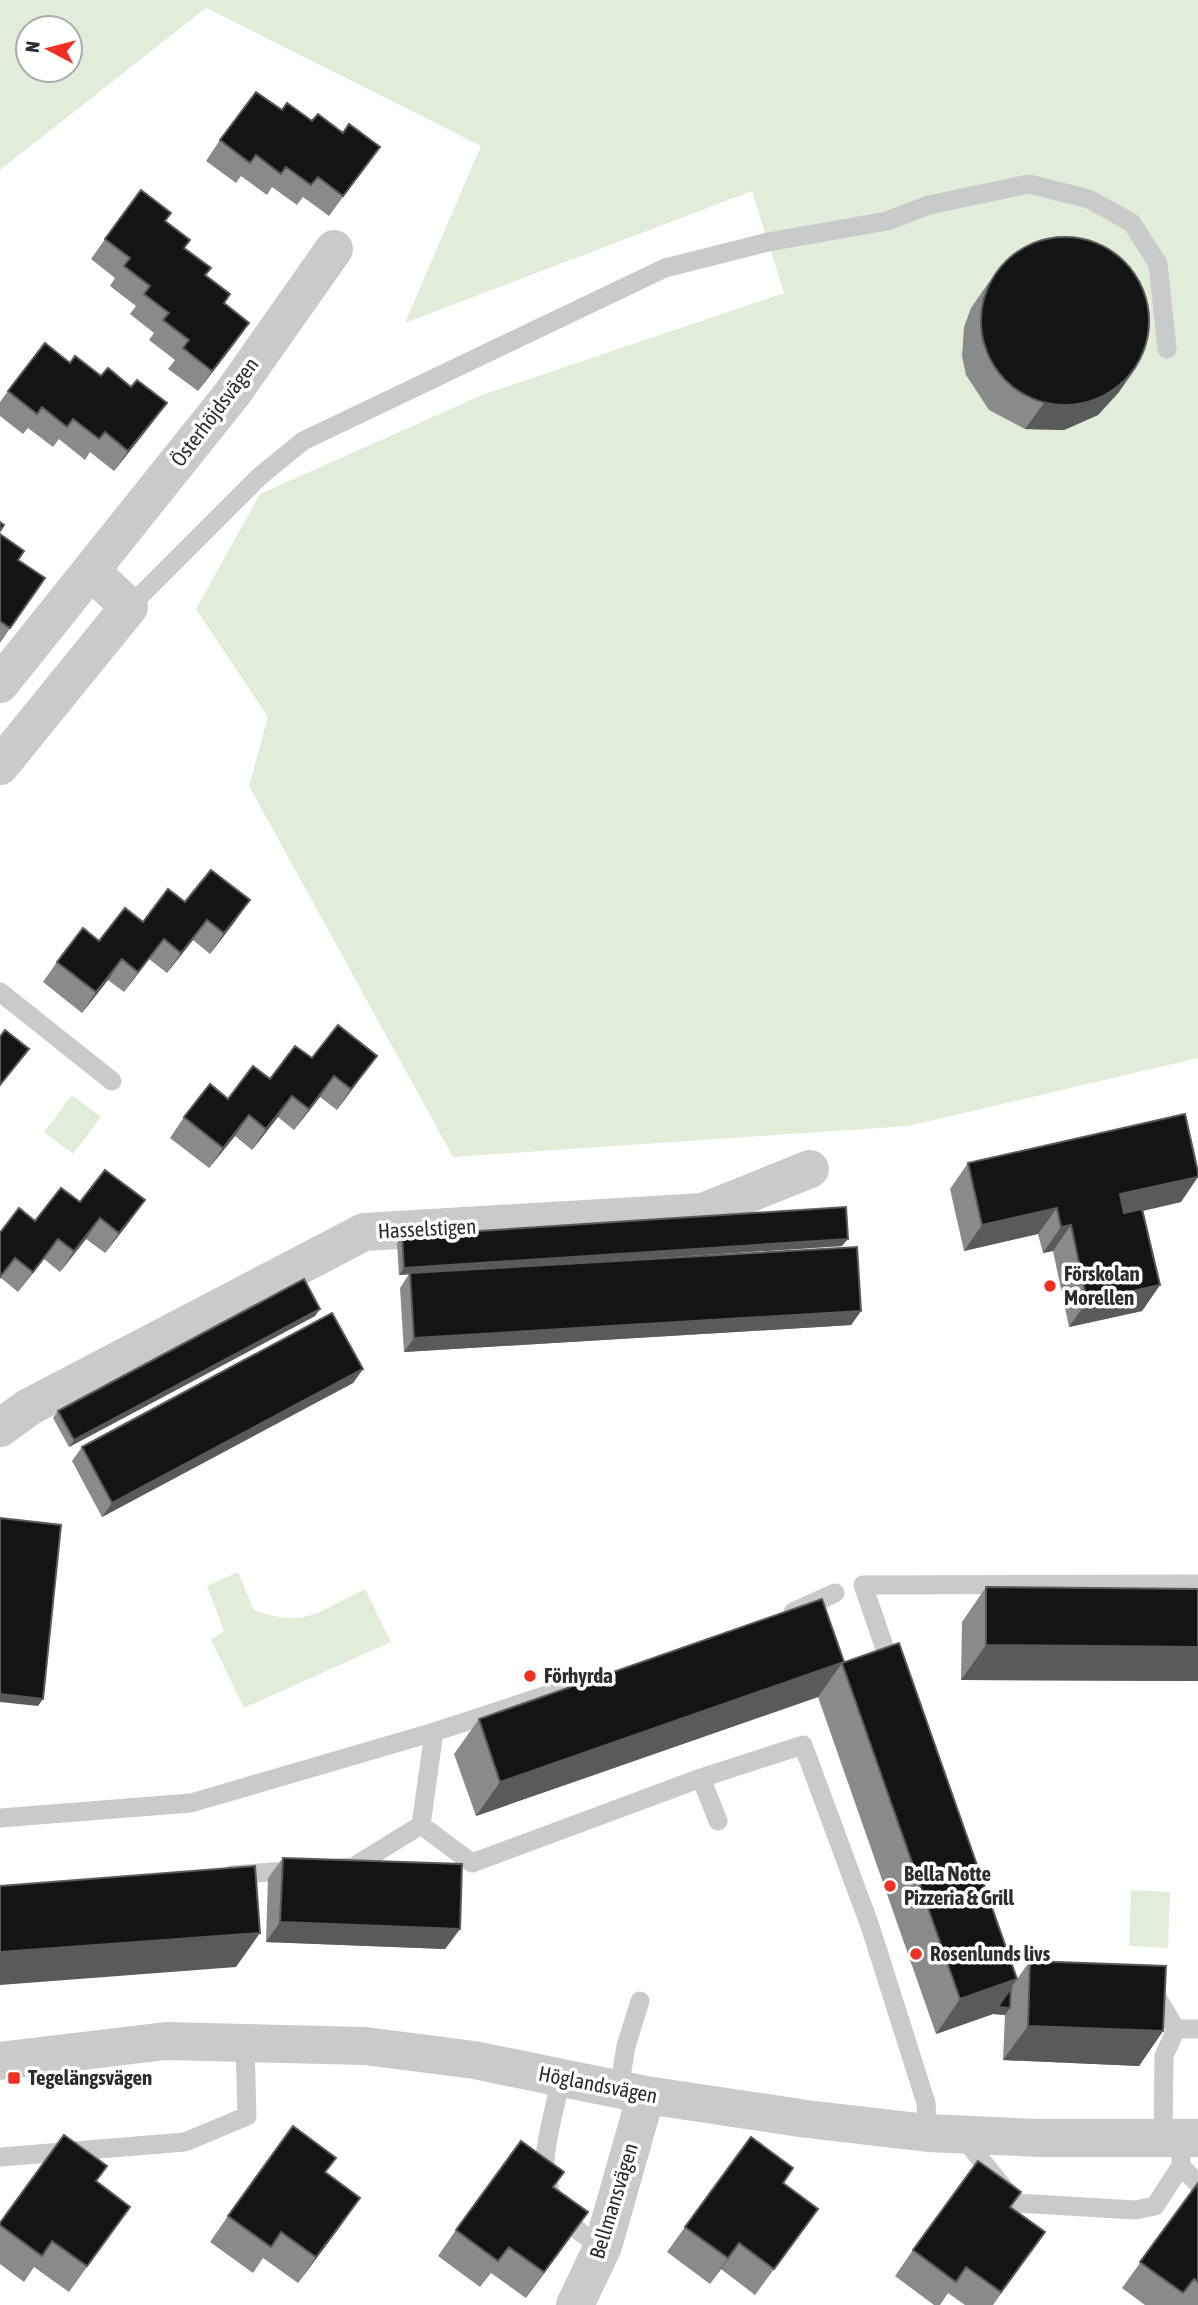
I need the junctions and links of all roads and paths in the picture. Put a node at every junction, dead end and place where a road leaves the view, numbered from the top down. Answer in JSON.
{"nodes":[{"id":1,"x":334,"y":249,"type":"dead end"},
{"id":2,"x":1167,"y":349,"type":"dead end"},
{"id":3,"x":91,"y":571,"type":"junction"},
{"id":4,"x":129,"y":607,"type":"junction"},
{"id":5,"x":0,"y":684,"type":"edge"},
{"id":6,"x":0,"y":766,"type":"edge"},
{"id":7,"x":0,"y":992,"type":"edge"},
{"id":8,"x":112,"y":1081,"type":"dead end"},
{"id":9,"x":810,"y":1168,"type":"dead end"},
{"id":10,"x":0,"y":1428,"type":"edge"},
{"id":11,"x":1198,"y":1584,"type":"edge"},
{"id":12,"x":835,"y":1593,"type":"dead end"},
{"id":13,"x":774,"y":1621,"type":"edge"},
{"id":14,"x":617,"y":1672,"type":"edge"},
{"id":15,"x":899,"y":1690,"type":"edge"},
{"id":16,"x":434,"y":1732,"type":"junction"},
{"id":17,"x":701,"y":1778,"type":"junction"},
{"id":18,"x":0,"y":1818,"type":"edge"},
{"id":19,"x":718,"y":1821,"type":"dead end"},
{"id":20,"x":422,"y":1825,"type":"junction"},
{"id":21,"x":206,"y":1877,"type":"edge"},
{"id":22,"x":1135,"y":1983,"type":"edge"},
{"id":23,"x":640,"y":2001,"type":"dead end"},
{"id":24,"x":1176,"y":2029,"type":"junction"},
{"id":25,"x":1198,"y":2029,"type":"edge"},
{"id":26,"x":245,"y":2045,"type":"junction"},
{"id":27,"x":0,"y":2061,"type":"edge"},
{"id":28,"x":561,"y":2078,"type":"junction"},
{"id":29,"x":632,"y":2092,"type":"junction"},
{"id":30,"x":944,"y":2134,"type":"junction"},
{"id":31,"x":1181,"y":2145,"type":"edge"},
{"id":32,"x":0,"y":2157,"type":"edge"},
{"id":33,"x":1198,"y":2184,"type":"edge"},
{"id":34,"x":603,"y":2246,"type":"junction"},
{"id":35,"x":575,"y":2305,"type":"edge"}],
"edges":[{"from":1,"to":3,"type":"street","name":"Österhöjdsvägen"},
{"from":2,"to":4,"type":"lane"},
{"from":3,"to":4,"type":"street"},
{"from":3,"to":5,"type":"street","name":"Österhöjdsvägen"},
{"from":4,"to":6,"type":"street"},
{"from":7,"to":8,"type":"lane"},
{"from":9,"to":10,"type":"street","name":"Hasselstigen"},
{"from":11,"to":15,"type":"lane"},
{"from":12,"to":13,"type":"lane"},
{"from":14,"to":16,"type":"lane"},
{"from":16,"to":18,"type":"lane"},
{"from":16,"to":20,"type":"lane"},
{"from":17,"to":19,"type":"lane"},
{"from":17,"to":20,"type":"lane"},
{"from":17,"to":30,"type":"lane"},
{"from":20,"to":21,"type":"lane"},
{"from":22,"to":24,"type":"lane"},
{"from":23,"to":29,"type":"lane"},
{"from":24,"to":25,"type":"lane"},
{"from":24,"to":31,"type":"lane"},
{"from":26,"to":27,"type":"street","name":"Höglandsvägen"},
{"from":26,"to":28,"type":"street","name":"Höglandsvägen"},
{"from":26,"to":32,"type":"lane"},
{"from":28,"to":29,"type":"street","name":"Höglandsvägen"},
{"from":28,"to":34,"type":"lane"},
{"from":29,"to":30,"type":"street","name":"Höglandsvägen"},
{"from":29,"to":34,"type":"street","name":"Bellmansvägen"},
{"from":30,"to":31,"type":"street","name":"Höglandsvägen"},
{"from":30,"to":31,"type":"lane"},
{"from":31,"to":33,"type":"lane"},
{"from":34,"to":35,"type":"street","name":"Bellmansvägen"}]}
